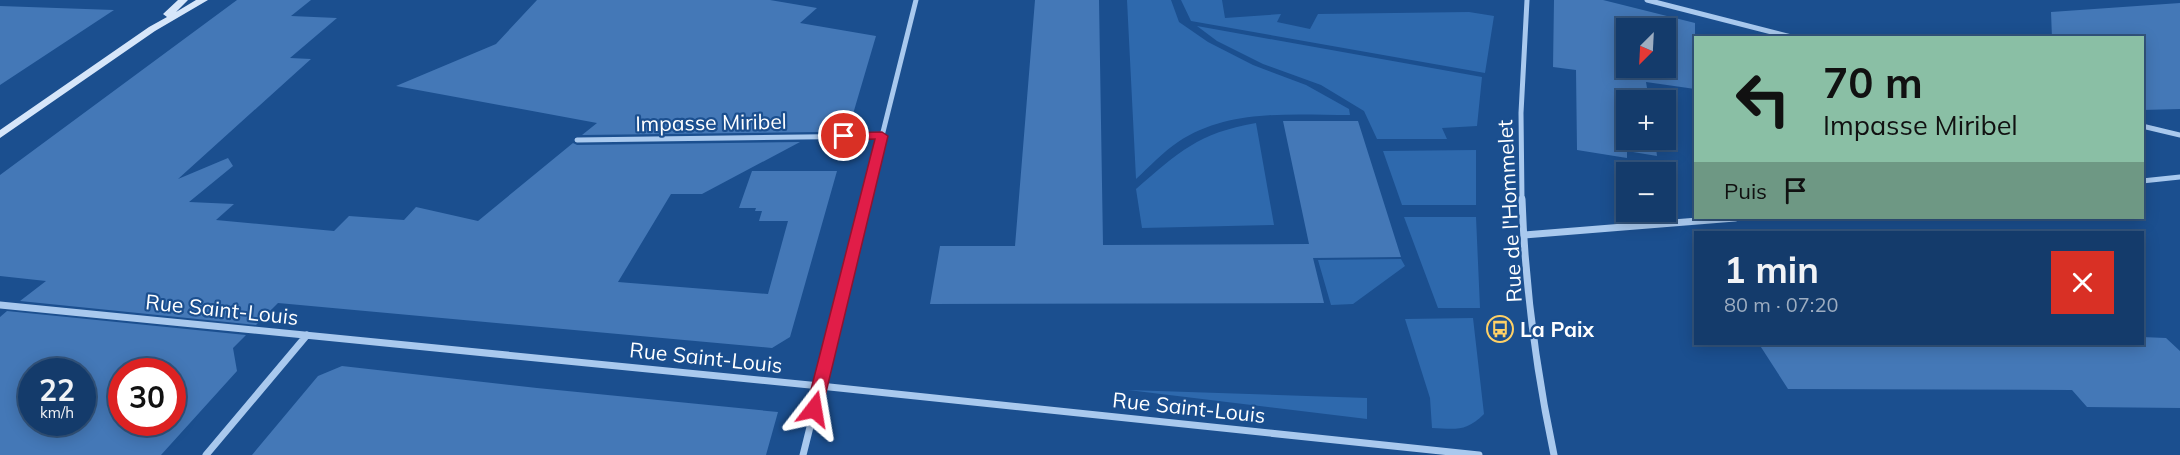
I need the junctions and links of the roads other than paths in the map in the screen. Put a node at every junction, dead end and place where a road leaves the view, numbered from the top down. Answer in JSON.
{"nodes":[{"id":1,"x":183,"y":0,"type":"edge"},
{"id":2,"x":203,"y":0,"type":"edge"},
{"id":3,"x":916,"y":0,"type":"edge"},
{"id":4,"x":1527,"y":0,"type":"edge"},
{"id":5,"x":1647,"y":0,"type":"edge"},
{"id":6,"x":152,"y":29,"type":"junction"},
{"id":7,"x":1787,"y":36,"type":"edge"},
{"id":8,"x":2144,"y":126,"type":"edge"},
{"id":9,"x":0,"y":135,"type":"edge"},
{"id":10,"x":2180,"y":135,"type":"edge"},
{"id":11,"x":882,"y":136,"type":"junction"},
{"id":12,"x":577,"y":140,"type":"dead end"},
{"id":13,"x":2180,"y":177,"type":"edge"},
{"id":14,"x":2144,"y":181,"type":"edge"},
{"id":15,"x":1723,"y":219,"type":"edge"},
{"id":16,"x":1524,"y":235,"type":"junction"},
{"id":17,"x":0,"y":305,"type":"edge"},
{"id":18,"x":307,"y":335,"type":"junction"},
{"id":19,"x":820,"y":386,"type":"junction"},
{"id":20,"x":206,"y":455,"type":"edge"},
{"id":21,"x":803,"y":455,"type":"edge"},
{"id":22,"x":1479,"y":455,"type":"edge"},
{"id":23,"x":1554,"y":455,"type":"edge"}],
"edges":[{"from":1,"to":6,"type":"main road"},
{"from":2,"to":6,"type":"main road"},
{"from":3,"to":11,"type":"street"},
{"from":4,"to":16,"type":"street","name":"Rue de l'Hommelet"},
{"from":5,"to":7,"type":"street"},
{"from":6,"to":9,"type":"main road"},
{"from":8,"to":10,"type":"street"},
{"from":11,"to":12,"type":"street","name":"Impasse Miribel"},
{"from":11,"to":19,"type":"street"},
{"from":13,"to":14,"type":"street"},
{"from":15,"to":16,"type":"street"},
{"from":16,"to":23,"type":"street","name":"Rue de l'Hommelet"},
{"from":17,"to":18,"type":"street","name":"Rue Saint-Louis"},
{"from":18,"to":19,"type":"street","name":"Rue Saint-Louis"},
{"from":18,"to":20,"type":"street"},
{"from":19,"to":21,"type":"street"},
{"from":19,"to":22,"type":"street","name":"Rue Saint-Louis"}]}
